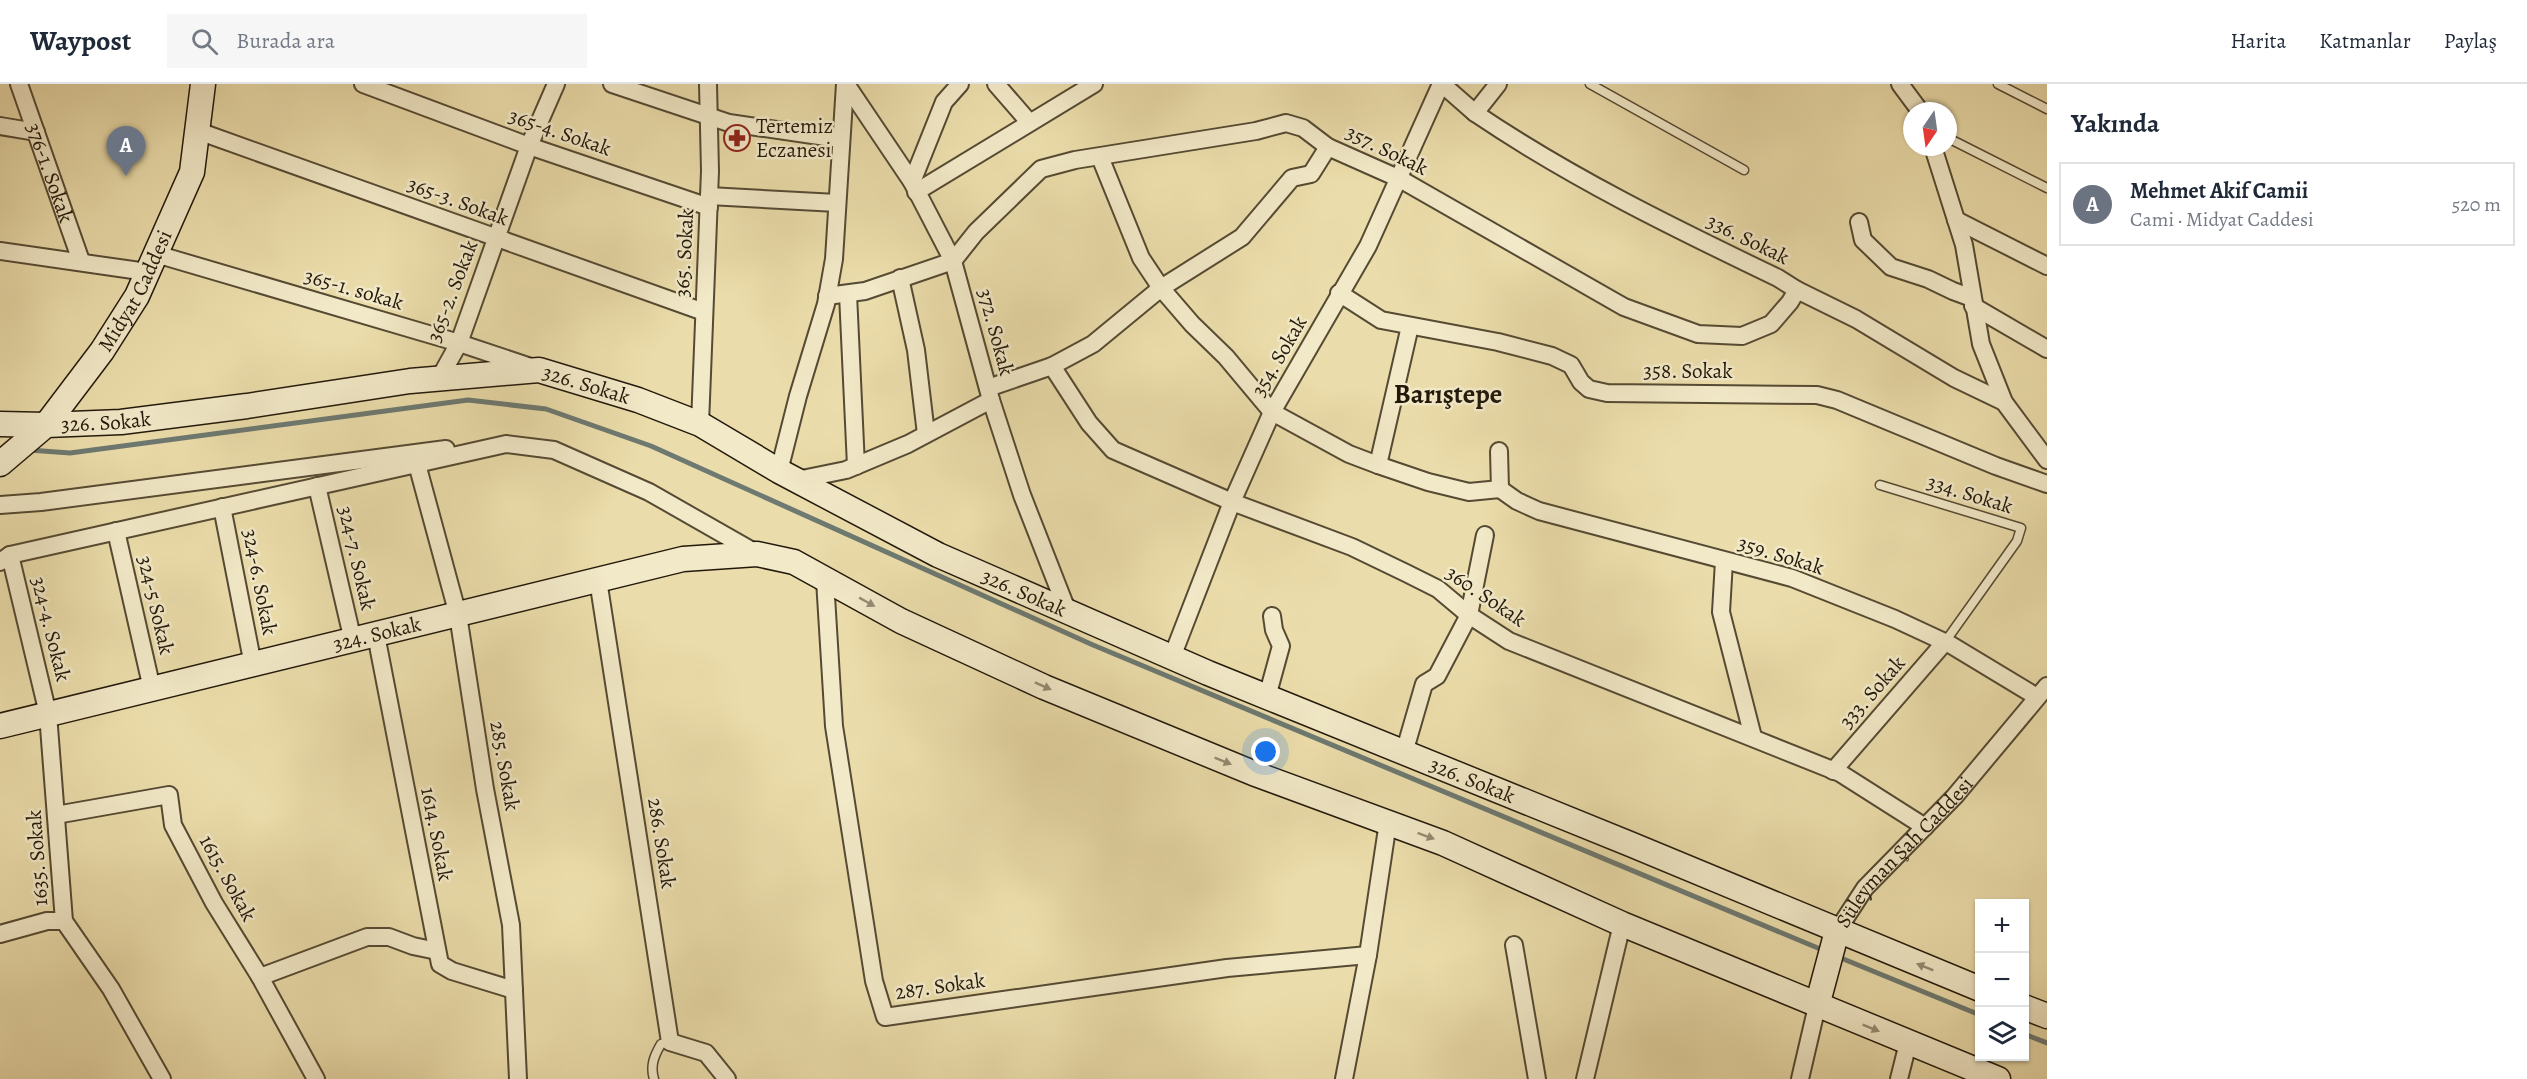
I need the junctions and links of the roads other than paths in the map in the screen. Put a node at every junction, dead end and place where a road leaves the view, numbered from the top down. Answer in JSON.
{"nodes":[{"id":1,"x":19,"y":84,"type":"edge"},
{"id":2,"x":203,"y":84,"type":"edge"},
{"id":3,"x":363,"y":84,"type":"edge"},
{"id":4,"x":556,"y":84,"type":"edge"},
{"id":5,"x":612,"y":84,"type":"edge"},
{"id":6,"x":708,"y":84,"type":"edge"},
{"id":7,"x":845,"y":84,"type":"edge"},
{"id":8,"x":960,"y":84,"type":"edge"},
{"id":9,"x":996,"y":84,"type":"edge"},
{"id":10,"x":1094,"y":84,"type":"edge"},
{"id":11,"x":1442,"y":84,"type":"edge"},
{"id":12,"x":1498,"y":84,"type":"edge"},
{"id":13,"x":1590,"y":84,"type":"edge"},
{"id":14,"x":1900,"y":84,"type":"edge"},
{"id":15,"x":1998,"y":84,"type":"edge"},
{"id":16,"x":1913,"y":102,"type":"edge"},
{"id":17,"x":2047,"y":109,"type":"edge"},
{"id":18,"x":1475,"y":112,"type":"junction"},
{"id":19,"x":710,"y":118,"type":"junction"},
{"id":20,"x":1029,"y":122,"type":"junction"},
{"id":21,"x":0,"y":126,"type":"edge"},
{"id":22,"x":198,"y":131,"type":"junction"},
{"id":23,"x":36,"y":132,"type":"junction"},
{"id":24,"x":840,"y":140,"type":"junction"},
{"id":25,"x":1957,"y":143,"type":"edge"},
{"id":26,"x":529,"y":146,"type":"junction"},
{"id":27,"x":1328,"y":147,"type":"junction"},
{"id":28,"x":1936,"y":156,"type":"edge"},
{"id":29,"x":1100,"y":157,"type":"junction"},
{"id":30,"x":1744,"y":170,"type":"dead end"},
{"id":31,"x":1400,"y":179,"type":"junction"},
{"id":32,"x":914,"y":187,"type":"junction"},
{"id":33,"x":2047,"y":188,"type":"edge"},
{"id":34,"x":709,"y":202,"type":"junction"},
{"id":35,"x":837,"y":203,"type":"junction"},
{"id":36,"x":1956,"y":220,"type":"junction"},
{"id":37,"x":1859,"y":222,"type":"dead end"},
{"id":38,"x":495,"y":239,"type":"junction"},
{"id":39,"x":0,"y":250,"type":"edge"},
{"id":40,"x":81,"y":261,"type":"junction"},
{"id":41,"x":953,"y":261,"type":"junction"},
{"id":42,"x":152,"y":263,"type":"junction"},
{"id":43,"x":2047,"y":266,"type":"edge"},
{"id":44,"x":900,"y":278,"type":"junction"},
{"id":45,"x":1161,"y":288,"type":"junction"},
{"id":46,"x":1797,"y":290,"type":"junction"},
{"id":47,"x":1339,"y":293,"type":"junction"},
{"id":48,"x":848,"y":294,"type":"junction"},
{"id":49,"x":827,"y":296,"type":"junction"},
{"id":50,"x":1973,"y":302,"type":"junction"},
{"id":51,"x":704,"y":312,"type":"junction"},
{"id":52,"x":1410,"y":326,"type":"junction"},
{"id":53,"x":459,"y":343,"type":"junction"},
{"id":54,"x":2047,"y":349,"type":"edge"},
{"id":55,"x":1052,"y":366,"type":"junction"},
{"id":56,"x":539,"y":370,"type":"junction"},
{"id":57,"x":439,"y":379,"type":"junction"},
{"id":58,"x":990,"y":394,"type":"junction"},
{"id":59,"x":2004,"y":402,"type":"junction"},
{"id":60,"x":1272,"y":412,"type":"junction"},
{"id":61,"x":0,"y":424,"type":"edge"},
{"id":62,"x":700,"y":424,"type":"junction"},
{"id":63,"x":46,"y":425,"type":"junction"},
{"id":64,"x":926,"y":434,"type":"junction"},
{"id":65,"x":506,"y":444,"type":"junction"},
{"id":66,"x":1499,"y":451,"type":"dead end"},
{"id":67,"x":2047,"y":460,"type":"edge"},
{"id":68,"x":0,"y":464,"type":"edge"},
{"id":69,"x":417,"y":464,"type":"junction"},
{"id":70,"x":1377,"y":465,"type":"junction"},
{"id":71,"x":856,"y":466,"type":"junction"},
{"id":72,"x":788,"y":475,"type":"junction"},
{"id":73,"x":2047,"y":483,"type":"edge"},
{"id":74,"x":1880,"y":485,"type":"dead end"},
{"id":75,"x":317,"y":486,"type":"junction"},
{"id":76,"x":1500,"y":489,"type":"junction"},
{"id":77,"x":1232,"y":502,"type":"junction"},
{"id":78,"x":0,"y":506,"type":"edge"},
{"id":79,"x":222,"y":507,"type":"junction"},
{"id":80,"x":116,"y":531,"type":"junction"},
{"id":81,"x":1485,"y":535,"type":"dead end"},
{"id":82,"x":757,"y":554,"type":"junction"},
{"id":83,"x":5,"y":558,"type":"edge"},
{"id":84,"x":1724,"y":561,"type":"junction"},
{"id":85,"x":598,"y":580,"type":"junction"},
{"id":86,"x":825,"y":580,"type":"junction"},
{"id":87,"x":1067,"y":610,"type":"junction"},
{"id":88,"x":458,"y":615,"type":"junction"},
{"id":89,"x":1469,"y":615,"type":"junction"},
{"id":90,"x":1272,"y":616,"type":"dead end"},
{"id":91,"x":376,"y":635,"type":"junction"},
{"id":92,"x":352,"y":641,"type":"junction"},
{"id":93,"x":1945,"y":642,"type":"junction"},
{"id":94,"x":1172,"y":657,"type":"junction"},
{"id":95,"x":253,"y":665,"type":"junction"},
{"id":96,"x":152,"y":689,"type":"junction"},
{"id":97,"x":2042,"y":692,"type":"edge"},
{"id":98,"x":1268,"y":697,"type":"junction"},
{"id":99,"x":48,"y":714,"type":"junction"},
{"id":100,"x":0,"y":726,"type":"edge"},
{"id":101,"x":1753,"y":737,"type":"junction"},
{"id":102,"x":1404,"y":753,"type":"junction"},
{"id":103,"x":1833,"y":771,"type":"junction"},
{"id":104,"x":56,"y":815,"type":"junction"},
{"id":105,"x":1388,"y":822,"type":"junction"},
{"id":106,"x":1926,"y":827,"type":"junction"},
{"id":107,"x":64,"y":921,"type":"junction"},
{"id":108,"x":1622,"y":924,"type":"junction"},
{"id":109,"x":1837,"y":931,"type":"junction"},
{"id":110,"x":0,"y":934,"type":"edge"},
{"id":111,"x":1514,"y":945,"type":"dead end"},
{"id":112,"x":437,"y":951,"type":"junction"},
{"id":113,"x":1368,"y":955,"type":"junction"},
{"id":114,"x":260,"y":977,"type":"junction"},
{"id":115,"x":1975,"y":987,"type":"edge"},
{"id":116,"x":514,"y":990,"type":"junction"},
{"id":117,"x":1817,"y":1006,"type":"junction"},
{"id":118,"x":2029,"y":1009,"type":"edge"},
{"id":119,"x":2047,"y":1016,"type":"edge"},
{"id":120,"x":670,"y":1041,"type":"junction"},
{"id":121,"x":1908,"y":1043,"type":"junction"},
{"id":122,"x":162,"y":1079,"type":"edge"},
{"id":123,"x":316,"y":1079,"type":"edge"},
{"id":124,"x":518,"y":1079,"type":"edge"},
{"id":125,"x":654,"y":1079,"type":"edge"},
{"id":126,"x":727,"y":1079,"type":"edge"},
{"id":127,"x":1344,"y":1079,"type":"edge"},
{"id":128,"x":1537,"y":1079,"type":"edge"},
{"id":129,"x":1585,"y":1079,"type":"edge"},
{"id":130,"x":1800,"y":1079,"type":"edge"},
{"id":131,"x":1899,"y":1079,"type":"edge"},
{"id":132,"x":1998,"y":1079,"type":"edge"}],
"edges":[{"from":1,"to":23,"type":"street","name":"376-1. Sokak"},
{"from":2,"to":22,"type":"street","name":"Midyat Caddesi"},
{"from":3,"to":26,"type":"street","name":"365-4. Sokak"},
{"from":4,"to":26,"type":"street","name":"365-2. Sokak"},
{"from":5,"to":19,"type":"street"},
{"from":6,"to":19,"type":"street","name":"365. Sokak"},
{"from":7,"to":24,"type":"street"},
{"from":7,"to":32,"type":"street","name":"372. Sokak"},
{"from":8,"to":32,"type":"street"},
{"from":9,"to":20,"type":"street"},
{"from":10,"to":20,"type":"street"},
{"from":11,"to":18,"type":"street","name":"354. Sokak"},
{"from":11,"to":31,"type":"street","name":"354. Sokak"},
{"from":12,"to":18,"type":"street"},
{"from":13,"to":30,"type":"lane"},
{"from":14,"to":16,"type":"street"},
{"from":15,"to":17,"type":"lane"},
{"from":18,"to":46,"type":"street","name":"336. Sokak"},
{"from":19,"to":24,"type":"street"},
{"from":19,"to":34,"type":"street","name":"365. Sokak"},
{"from":20,"to":32,"type":"street"},
{"from":21,"to":23,"type":"street"},
{"from":22,"to":38,"type":"street","name":"365-3. Sokak"},
{"from":22,"to":42,"type":"street","name":"Midyat Caddesi"},
{"from":23,"to":40,"type":"street","name":"376-1. Sokak"},
{"from":24,"to":35,"type":"street"},
{"from":25,"to":33,"type":"lane"},
{"from":26,"to":34,"type":"street","name":"365-4. Sokak"},
{"from":26,"to":38,"type":"street","name":"365-2. Sokak"},
{"from":27,"to":29,"type":"street","name":"357. Sokak"},
{"from":27,"to":31,"type":"street","name":"357. Sokak"},
{"from":27,"to":45,"type":"street"},
{"from":28,"to":36,"type":"street"},
{"from":29,"to":41,"type":"street","name":"357. Sokak"},
{"from":29,"to":45,"type":"street"},
{"from":31,"to":46,"type":"street","name":"357. Sokak"},
{"from":31,"to":47,"type":"street","name":"354. Sokak"},
{"from":32,"to":41,"type":"street","name":"372. Sokak"},
{"from":34,"to":35,"type":"street","name":"365-4. Sokak"},
{"from":34,"to":51,"type":"street","name":"365. Sokak"},
{"from":35,"to":49,"type":"street"},
{"from":36,"to":43,"type":"street"},
{"from":36,"to":50,"type":"street"},
{"from":37,"to":50,"type":"street"},
{"from":38,"to":51,"type":"street","name":"365-3. Sokak"},
{"from":38,"to":53,"type":"street","name":"365-2. Sokak"},
{"from":39,"to":40,"type":"street","name":"365-1. sokak"},
{"from":40,"to":42,"type":"street","name":"365-1. sokak"},
{"from":41,"to":44,"type":"street"},
{"from":41,"to":58,"type":"street","name":"372. Sokak"},
{"from":42,"to":53,"type":"street","name":"365-1. sokak"},
{"from":42,"to":63,"type":"street","name":"Midyat Caddesi"},
{"from":44,"to":48,"type":"street"},
{"from":44,"to":64,"type":"street"},
{"from":45,"to":55,"type":"street"},
{"from":45,"to":60,"type":"street"},
{"from":46,"to":59,"type":"street","name":"336. Sokak"},
{"from":47,"to":52,"type":"street","name":"358. Sokak"},
{"from":47,"to":60,"type":"street","name":"354. Sokak"},
{"from":48,"to":49,"type":"street"},
{"from":48,"to":71,"type":"street"},
{"from":49,"to":72,"type":"street"},
{"from":50,"to":54,"type":"street"},
{"from":50,"to":59,"type":"street"},
{"from":51,"to":62,"type":"street","name":"365. Sokak"},
{"from":52,"to":70,"type":"street"},
{"from":52,"to":73,"type":"street","name":"358. Sokak"},
{"from":53,"to":56,"type":"street","name":"365-1. sokak"},
{"from":53,"to":57,"type":"street","name":"365-2. Sokak"},
{"from":55,"to":58,"type":"street"},
{"from":55,"to":77,"type":"street","name":"360. Sokak"},
{"from":56,"to":57,"type":"street","name":"326. Sokak"},
{"from":56,"to":62,"type":"street","name":"326. Sokak"},
{"from":57,"to":63,"type":"street","name":"326. Sokak"},
{"from":58,"to":64,"type":"street"},
{"from":58,"to":87,"type":"street","name":"372. Sokak"},
{"from":59,"to":67,"type":"street"},
{"from":60,"to":70,"type":"street"},
{"from":60,"to":77,"type":"street","name":"354. Sokak"},
{"from":61,"to":63,"type":"street"},
{"from":62,"to":72,"type":"street","name":"326. Sokak"},
{"from":63,"to":68,"type":"street","name":"Midyat Caddesi"},
{"from":64,"to":71,"type":"street"},
{"from":65,"to":69,"type":"street"},
{"from":65,"to":78,"type":"street"},
{"from":65,"to":82,"type":"street"},
{"from":66,"to":76,"type":"street"},
{"from":69,"to":75,"type":"street"},
{"from":69,"to":88,"type":"street","name":"285. Sokak"},
{"from":70,"to":76,"type":"street"},
{"from":71,"to":72,"type":"street"},
{"from":72,"to":87,"type":"street","name":"326. Sokak"},
{"from":74,"to":93,"type":"lane","name":"334. Sokak"},
{"from":75,"to":79,"type":"street"},
{"from":75,"to":92,"type":"street","name":"324-7. Sokak"},
{"from":76,"to":84,"type":"street","name":"359. Sokak"},
{"from":77,"to":89,"type":"street","name":"360. Sokak"},
{"from":77,"to":94,"type":"street","name":"354. Sokak"},
{"from":79,"to":80,"type":"street"},
{"from":79,"to":95,"type":"street","name":"324-6. Sokak"},
{"from":80,"to":83,"type":"street"},
{"from":80,"to":96,"type":"street","name":"324-5 Sokak"},
{"from":81,"to":89,"type":"street"},
{"from":82,"to":85,"type":"street","name":"324. Sokak"},
{"from":82,"to":86,"type":"street"},
{"from":83,"to":99,"type":"street","name":"324-4. Sokak"},
{"from":84,"to":93,"type":"street","name":"359. Sokak"},
{"from":84,"to":101,"type":"street"},
{"from":85,"to":88,"type":"street","name":"324. Sokak"},
{"from":85,"to":120,"type":"street","name":"286. Sokak"},
{"from":86,"to":105,"type":"street","one_way":true},
{"from":86,"to":113,"type":"street","name":"287. Sokak"},
{"from":87,"to":94,"type":"street","name":"326. Sokak"},
{"from":88,"to":91,"type":"street","name":"324. Sokak"},
{"from":88,"to":116,"type":"street","name":"285. Sokak"},
{"from":89,"to":101,"type":"street","name":"360. Sokak"},
{"from":89,"to":102,"type":"street"},
{"from":90,"to":98,"type":"street"},
{"from":91,"to":92,"type":"street","name":"324. Sokak"},
{"from":91,"to":112,"type":"street","name":"1614. Sokak"},
{"from":92,"to":95,"type":"street","name":"324. Sokak"},
{"from":93,"to":97,"type":"street","name":"359. Sokak"},
{"from":93,"to":103,"type":"street","name":"333. Sokak"},
{"from":94,"to":98,"type":"street","name":"326. Sokak"},
{"from":95,"to":96,"type":"street","name":"324. Sokak"},
{"from":96,"to":99,"type":"street","name":"324. Sokak"},
{"from":97,"to":106,"type":"street","name":"Süleyman Şah Caddesi"},
{"from":98,"to":102,"type":"street","name":"326. Sokak"},
{"from":99,"to":100,"type":"street","name":"324. Sokak"},
{"from":99,"to":104,"type":"street","name":"1635. Sokak"},
{"from":101,"to":103,"type":"street","name":"360. Sokak"},
{"from":102,"to":109,"type":"street","name":"326. Sokak"},
{"from":103,"to":106,"type":"street","name":"360. Sokak"},
{"from":104,"to":107,"type":"street","name":"1635. Sokak"},
{"from":104,"to":114,"type":"street","name":"1615. Sokak"},
{"from":105,"to":108,"type":"street","one_way":true},
{"from":105,"to":113,"type":"street"},
{"from":106,"to":109,"type":"street","name":"Süleyman Şah Caddesi"},
{"from":107,"to":110,"type":"street"},
{"from":107,"to":122,"type":"street","name":"1635. Sokak"},
{"from":108,"to":117,"type":"street"},
{"from":108,"to":129,"type":"street"},
{"from":115,"to":109,"type":"street","name":"326. Sokak","one_way":true},
{"from":109,"to":117,"type":"street","name":"Süleyman Şah Caddesi"},
{"from":111,"to":128,"type":"street"},
{"from":112,"to":114,"type":"street"},
{"from":112,"to":116,"type":"street","name":"1614. Sokak"},
{"from":113,"to":127,"type":"street"},
{"from":114,"to":123,"type":"street","name":"1615. Sokak"},
{"from":116,"to":124,"type":"street","name":"285. Sokak"},
{"from":117,"to":121,"type":"street","one_way":true},
{"from":117,"to":130,"type":"street","name":"Süleyman Şah Caddesi"},
{"from":118,"to":119,"type":"street"},
{"from":120,"to":125,"type":"lane"},
{"from":120,"to":126,"type":"street"},
{"from":121,"to":131,"type":"street"},
{"from":121,"to":132,"type":"street"}]}
